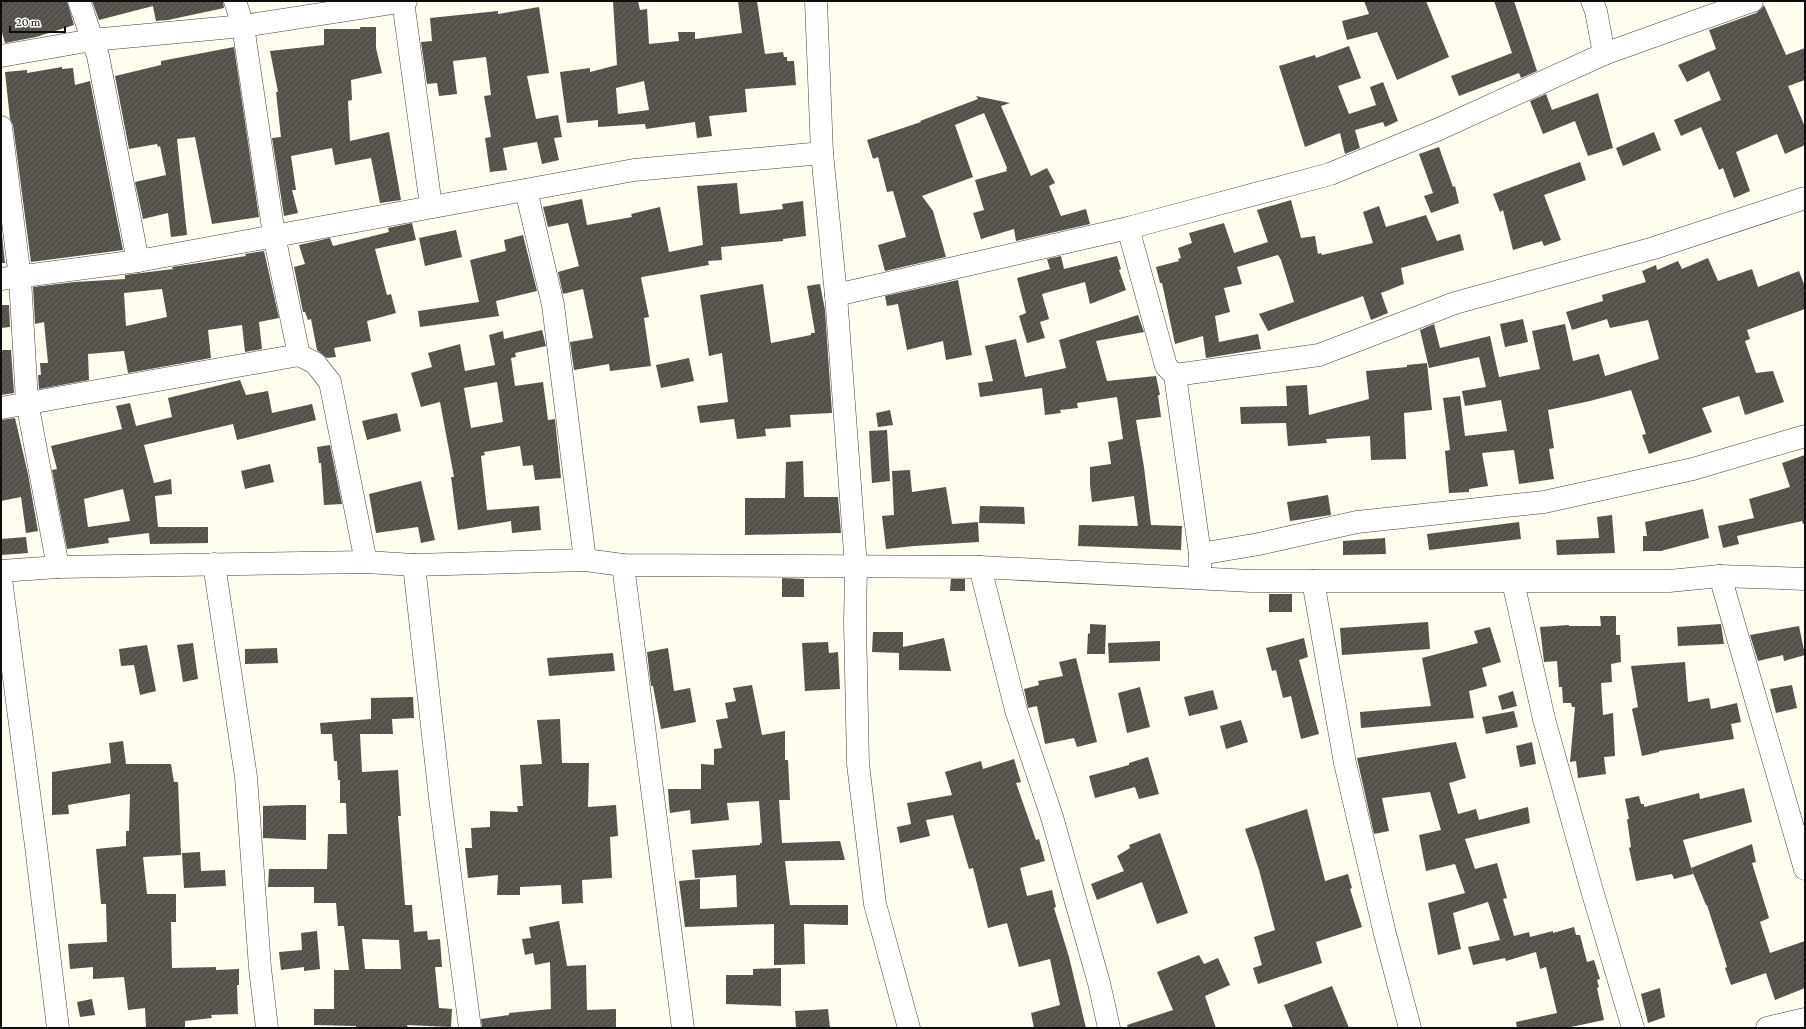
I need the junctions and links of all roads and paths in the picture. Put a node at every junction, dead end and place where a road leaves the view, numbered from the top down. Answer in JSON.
{"nodes":[{"id":1,"x":79,"y":1,"type":"edge"},
{"id":2,"x":235,"y":1,"type":"edge"},
{"id":3,"x":403,"y":1,"type":"edge"},
{"id":4,"x":406,"y":1,"type":"edge"},
{"id":5,"x":816,"y":1,"type":"edge"},
{"id":6,"x":1592,"y":1,"type":"edge"},
{"id":7,"x":1752,"y":1,"type":"edge"},
{"id":8,"x":243,"y":26,"type":"junction"},
{"id":9,"x":92,"y":40,"type":"junction"},
{"id":10,"x":1604,"y":54,"type":"junction"},
{"id":11,"x":1,"y":56,"type":"edge"},
{"id":12,"x":1,"y":126,"type":"edge"},
{"id":13,"x":822,"y":153,"type":"junction"},
{"id":14,"x":526,"y":190,"type":"junction"},
{"id":15,"x":1805,"y":198,"type":"edge"},
{"id":16,"x":431,"y":206,"type":"junction"},
{"id":17,"x":1128,"y":228,"type":"junction"},
{"id":18,"x":274,"y":235,"type":"junction"},
{"id":19,"x":138,"y":261,"type":"junction"},
{"id":20,"x":10,"y":278,"type":"edge"},
{"id":21,"x":836,"y":295,"type":"junction"},
{"id":22,"x":299,"y":354,"type":"junction"},
{"id":23,"x":1175,"y":375,"type":"junction"},
{"id":24,"x":27,"y":402,"type":"junction"},
{"id":25,"x":1,"y":408,"type":"edge"},
{"id":26,"x":1805,"y":436,"type":"edge"},
{"id":27,"x":1200,"y":554,"type":"junction"},
{"id":28,"x":585,"y":560,"type":"junction"},
{"id":29,"x":366,"y":562,"type":"junction"},
{"id":30,"x":214,"y":564,"type":"junction"},
{"id":31,"x":414,"y":565,"type":"junction"},
{"id":32,"x":623,"y":565,"type":"junction"},
{"id":33,"x":58,"y":567,"type":"junction"},
{"id":34,"x":856,"y":567,"type":"junction"},
{"id":35,"x":980,"y":567,"type":"junction"},
{"id":36,"x":1,"y":571,"type":"edge"},
{"id":37,"x":1720,"y":576,"type":"junction"},
{"id":38,"x":1199,"y":577,"type":"junction"},
{"id":39,"x":1805,"y":579,"type":"edge"},
{"id":40,"x":1,"y":580,"type":"edge"},
{"id":41,"x":1313,"y":582,"type":"junction"},
{"id":42,"x":1513,"y":582,"type":"junction"},
{"id":43,"x":1805,"y":869,"type":"edge"},
{"id":44,"x":1805,"y":1019,"type":"edge"},
{"id":45,"x":58,"y":1028,"type":"edge"},
{"id":46,"x":266,"y":1028,"type":"edge"},
{"id":47,"x":470,"y":1028,"type":"edge"},
{"id":48,"x":683,"y":1028,"type":"edge"},
{"id":49,"x":909,"y":1028,"type":"edge"},
{"id":50,"x":1110,"y":1028,"type":"edge"},
{"id":51,"x":1410,"y":1028,"type":"edge"},
{"id":52,"x":1633,"y":1028,"type":"edge"},
{"id":53,"x":1767,"y":1028,"type":"edge"}],
"edges":[{"from":1,"to":9,"type":"street"},
{"from":2,"to":8,"type":"street"},
{"from":3,"to":4,"type":"street"},
{"from":3,"to":8,"type":"street"},
{"from":3,"to":16,"type":"street"},
{"from":5,"to":13,"type":"street"},
{"from":6,"to":10,"type":"street"},
{"from":7,"to":10,"type":"street"},
{"from":8,"to":9,"type":"street"},
{"from":8,"to":18,"type":"street"},
{"from":9,"to":11,"type":"street"},
{"from":9,"to":19,"type":"street"},
{"from":10,"to":17,"type":"street"},
{"from":12,"to":20,"type":"street"},
{"from":13,"to":14,"type":"street"},
{"from":13,"to":21,"type":"street"},
{"from":14,"to":16,"type":"street"},
{"from":14,"to":28,"type":"street"},
{"from":15,"to":23,"type":"street"},
{"from":16,"to":18,"type":"street"},
{"from":17,"to":21,"type":"street"},
{"from":17,"to":23,"type":"street"},
{"from":18,"to":19,"type":"street"},
{"from":18,"to":22,"type":"street"},
{"from":19,"to":20,"type":"street"},
{"from":20,"to":24,"type":"street"},
{"from":21,"to":34,"type":"street"},
{"from":22,"to":24,"type":"street"},
{"from":22,"to":29,"type":"street"},
{"from":23,"to":27,"type":"street"},
{"from":24,"to":25,"type":"street"},
{"from":24,"to":33,"type":"street"},
{"from":26,"to":27,"type":"street"},
{"from":27,"to":38,"type":"street"},
{"from":28,"to":31,"type":"street"},
{"from":28,"to":32,"type":"street"},
{"from":29,"to":30,"type":"street"},
{"from":29,"to":31,"type":"street"},
{"from":30,"to":33,"type":"street"},
{"from":30,"to":46,"type":"street"},
{"from":31,"to":47,"type":"street"},
{"from":32,"to":34,"type":"street"},
{"from":32,"to":48,"type":"street"},
{"from":33,"to":36,"type":"street"},
{"from":34,"to":35,"type":"street"},
{"from":34,"to":49,"type":"street"},
{"from":35,"to":38,"type":"street"},
{"from":35,"to":50,"type":"street"},
{"from":37,"to":39,"type":"street"},
{"from":37,"to":42,"type":"street"},
{"from":37,"to":43,"type":"street"},
{"from":38,"to":41,"type":"street"},
{"from":40,"to":45,"type":"street"},
{"from":41,"to":42,"type":"street"},
{"from":41,"to":51,"type":"street"},
{"from":42,"to":52,"type":"street"},
{"from":44,"to":53,"type":"street"}]}
